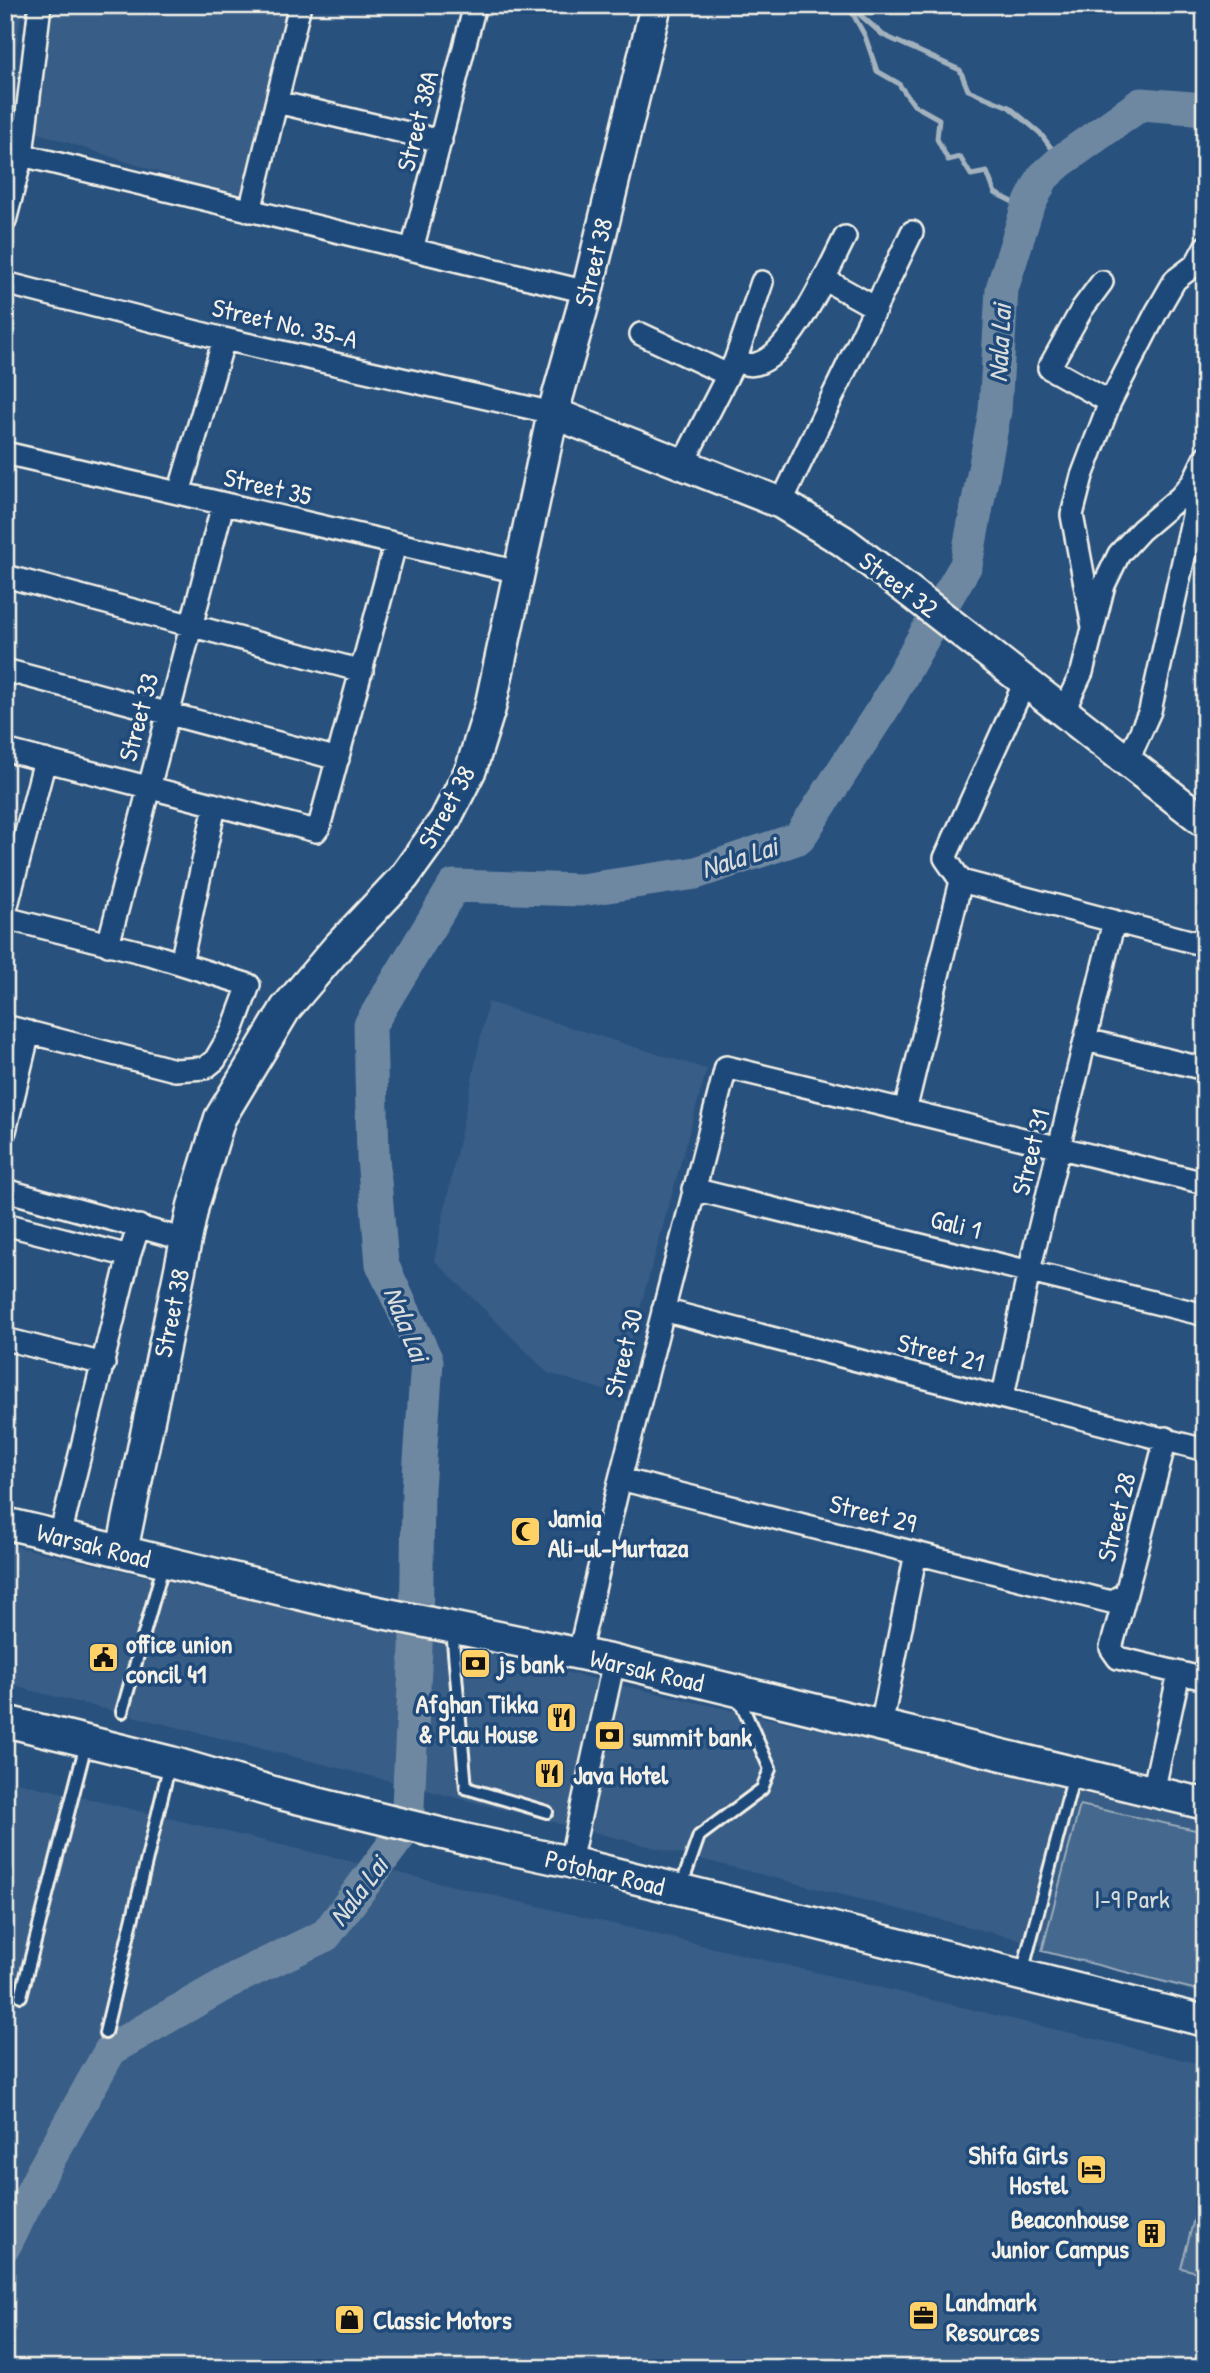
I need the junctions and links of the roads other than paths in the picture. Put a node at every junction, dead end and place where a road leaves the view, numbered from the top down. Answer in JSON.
{"nodes":[{"id":1,"x":40,"y":5,"type":"edge"},
{"id":2,"x":300,"y":5,"type":"edge"},
{"id":3,"x":475,"y":5,"type":"edge"},
{"id":4,"x":651,"y":6,"type":"edge"},
{"id":5,"x":277,"y":102,"type":"junction"},
{"id":6,"x":441,"y":141,"type":"junction"},
{"id":7,"x":16,"y":160,"type":"edge"},
{"id":8,"x":250,"y":211,"type":"junction"},
{"id":9,"x":5,"y":221,"type":"edge"},
{"id":10,"x":912,"y":232,"type":"dead end"},
{"id":11,"x":845,"y":237,"type":"dead end"},
{"id":12,"x":1205,"y":247,"type":"edge"},
{"id":13,"x":412,"y":250,"type":"junction"},
{"id":14,"x":824,"y":279,"type":"junction"},
{"id":15,"x":5,"y":282,"type":"edge"},
{"id":16,"x":762,"y":282,"type":"dead end"},
{"id":17,"x":1102,"y":282,"type":"dead end"},
{"id":18,"x":587,"y":292,"type":"junction"},
{"id":19,"x":876,"y":308,"type":"junction"},
{"id":20,"x":641,"y":334,"type":"dead end"},
{"id":21,"x":224,"y":339,"type":"junction"},
{"id":22,"x":731,"y":368,"type":"junction"},
{"id":23,"x":1110,"y":402,"type":"junction"},
{"id":24,"x":553,"y":413,"type":"junction"},
{"id":25,"x":5,"y":453,"type":"edge"},
{"id":26,"x":1205,"y":457,"type":"edge"},
{"id":27,"x":683,"y":463,"type":"junction"},
{"id":28,"x":1193,"y":482,"type":"junction"},
{"id":29,"x":179,"y":493,"type":"junction"},
{"id":30,"x":781,"y":503,"type":"junction"},
{"id":31,"x":223,"y":504,"type":"junction"},
{"id":32,"x":395,"y":545,"type":"junction"},
{"id":33,"x":519,"y":572,"type":"junction"},
{"id":34,"x":5,"y":576,"type":"edge"},
{"id":35,"x":191,"y":625,"type":"junction"},
{"id":36,"x":1093,"y":627,"type":"junction"},
{"id":37,"x":5,"y":670,"type":"edge"},
{"id":38,"x":362,"y":671,"type":"junction"},
{"id":39,"x":1025,"y":682,"type":"junction"},
{"id":40,"x":1063,"y":712,"type":"junction"},
{"id":41,"x":168,"y":713,"type":"junction"},
{"id":42,"x":5,"y":750,"type":"edge"},
{"id":43,"x":338,"y":759,"type":"junction"},
{"id":44,"x":45,"y":760,"type":"junction"},
{"id":45,"x":1127,"y":762,"type":"junction"},
{"id":46,"x":148,"y":788,"type":"junction"},
{"id":47,"x":215,"y":806,"type":"junction"},
{"id":48,"x":1205,"y":822,"type":"edge"},
{"id":49,"x":961,"y":881,"type":"junction"},
{"id":50,"x":5,"y":915,"type":"edge"},
{"id":51,"x":1114,"y":921,"type":"junction"},
{"id":52,"x":108,"y":945,"type":"junction"},
{"id":53,"x":1205,"y":945,"type":"edge"},
{"id":54,"x":181,"y":963,"type":"junction"},
{"id":55,"x":5,"y":1026,"type":"edge"},
{"id":56,"x":29,"y":1032,"type":"junction"},
{"id":57,"x":1086,"y":1040,"type":"junction"},
{"id":58,"x":1205,"y":1069,"type":"edge"},
{"id":59,"x":905,"y":1111,"type":"junction"},
{"id":60,"x":5,"y":1131,"type":"edge"},
{"id":61,"x":1060,"y":1149,"type":"junction"},
{"id":62,"x":1205,"y":1183,"type":"edge"},
{"id":63,"x":693,"y":1189,"type":"junction"},
{"id":64,"x":5,"y":1190,"type":"edge"},
{"id":65,"x":5,"y":1224,"type":"edge"},
{"id":66,"x":139,"y":1226,"type":"junction"},
{"id":67,"x":186,"y":1240,"type":"junction"},
{"id":68,"x":130,"y":1256,"type":"junction"},
{"id":69,"x":1029,"y":1271,"type":"junction"},
{"id":70,"x":663,"y":1310,"type":"junction"},
{"id":71,"x":1205,"y":1315,"type":"edge"},
{"id":72,"x":5,"y":1339,"type":"edge"},
{"id":73,"x":104,"y":1364,"type":"junction"},
{"id":74,"x":1003,"y":1396,"type":"junction"},
{"id":75,"x":1166,"y":1438,"type":"junction"},
{"id":76,"x":1205,"y":1450,"type":"edge"},
{"id":77,"x":620,"y":1479,"type":"junction"},
{"id":78,"x":5,"y":1523,"type":"edge"},
{"id":79,"x":60,"y":1536,"type":"junction"},
{"id":80,"x":122,"y":1551,"type":"junction"},
{"id":81,"x":916,"y":1553,"type":"junction"},
{"id":82,"x":165,"y":1562,"type":"junction"},
{"id":83,"x":1119,"y":1597,"type":"junction"},
{"id":84,"x":445,"y":1626,"type":"junction"},
{"id":85,"x":579,"y":1653,"type":"junction"},
{"id":86,"x":614,"y":1661,"type":"junction"},
{"id":87,"x":1179,"y":1673,"type":"junction"},
{"id":88,"x":1205,"y":1679,"type":"edge"},
{"id":89,"x":736,"y":1691,"type":"junction"},
{"id":90,"x":122,"y":1712,"type":"dead end"},
{"id":91,"x":5,"y":1721,"type":"edge"},
{"id":92,"x":881,"y":1726,"type":"junction"},
{"id":93,"x":87,"y":1740,"type":"junction"},
{"id":94,"x":170,"y":1762,"type":"junction"},
{"id":95,"x":1074,"y":1773,"type":"junction"},
{"id":96,"x":1153,"y":1792,"type":"junction"},
{"id":97,"x":1205,"y":1804,"type":"edge"},
{"id":98,"x":547,"y":1812,"type":"dead end"},
{"id":99,"x":570,"y":1862,"type":"junction"},
{"id":100,"x":680,"y":1890,"type":"junction"},
{"id":101,"x":1021,"y":1975,"type":"junction"},
{"id":102,"x":21,"y":1996,"type":"dead end"},
{"id":103,"x":1205,"y":2021,"type":"edge"},
{"id":104,"x":105,"y":2033,"type":"dead end"}],
"edges":[{"from":1,"to":7,"type":"street"},
{"from":2,"to":5,"type":"street"},
{"from":3,"to":6,"type":"street","name":"Street 38A"},
{"from":4,"to":18,"type":"street","name":"Street 38"},
{"from":5,"to":6,"type":"street"},
{"from":5,"to":8,"type":"street"},
{"from":6,"to":13,"type":"street","name":"Street 38A"},
{"from":7,"to":8,"type":"street"},
{"from":7,"to":9,"type":"street"},
{"from":8,"to":13,"type":"street"},
{"from":10,"to":19,"type":"street"},
{"from":11,"to":14,"type":"street"},
{"from":12,"to":23,"type":"street"},
{"from":13,"to":18,"type":"street"},
{"from":14,"to":19,"type":"street"},
{"from":14,"to":22,"type":"street"},
{"from":15,"to":21,"type":"street","name":"Street No. 35-A"},
{"from":16,"to":22,"type":"street"},
{"from":17,"to":23,"type":"street"},
{"from":18,"to":24,"type":"street","name":"Street 38"},
{"from":19,"to":30,"type":"street"},
{"from":20,"to":22,"type":"street"},
{"from":21,"to":24,"type":"street","name":"Street No. 35-A"},
{"from":21,"to":29,"type":"street"},
{"from":22,"to":27,"type":"street"},
{"from":23,"to":36,"type":"street"},
{"from":24,"to":27,"type":"street","name":"Street 32"},
{"from":24,"to":33,"type":"street","name":"Street 38"},
{"from":25,"to":29,"type":"street","name":"Street 35"},
{"from":26,"to":28,"type":"street"},
{"from":27,"to":30,"type":"street","name":"Street 32"},
{"from":28,"to":36,"type":"street"},
{"from":28,"to":45,"type":"street"},
{"from":29,"to":31,"type":"street","name":"Street 35"},
{"from":30,"to":39,"type":"street","name":"Street 32"},
{"from":31,"to":32,"type":"street","name":"Street 35"},
{"from":31,"to":35,"type":"street","name":"Street 33"},
{"from":32,"to":33,"type":"street","name":"Street 35"},
{"from":32,"to":38,"type":"street"},
{"from":33,"to":67,"type":"street","name":"Street 38"},
{"from":34,"to":35,"type":"street"},
{"from":35,"to":38,"type":"street"},
{"from":35,"to":41,"type":"street","name":"Street 33"},
{"from":36,"to":40,"type":"street"},
{"from":37,"to":41,"type":"street"},
{"from":38,"to":43,"type":"street"},
{"from":39,"to":40,"type":"street","name":"Street 32"},
{"from":39,"to":49,"type":"street"},
{"from":40,"to":45,"type":"street","name":"Street 32"},
{"from":41,"to":43,"type":"street"},
{"from":41,"to":46,"type":"street","name":"Street 33"},
{"from":42,"to":44,"type":"street"},
{"from":43,"to":47,"type":"street"},
{"from":44,"to":46,"type":"street"},
{"from":44,"to":50,"type":"street"},
{"from":45,"to":48,"type":"street","name":"Street 32"},
{"from":46,"to":47,"type":"street"},
{"from":46,"to":52,"type":"street","name":"Street 33"},
{"from":47,"to":54,"type":"street"},
{"from":49,"to":51,"type":"street"},
{"from":49,"to":59,"type":"street"},
{"from":50,"to":52,"type":"street"},
{"from":51,"to":53,"type":"street"},
{"from":51,"to":57,"type":"street","name":"Street 31"},
{"from":52,"to":54,"type":"street"},
{"from":54,"to":56,"type":"street"},
{"from":55,"to":56,"type":"street"},
{"from":56,"to":60,"type":"street"},
{"from":57,"to":58,"type":"street"},
{"from":57,"to":61,"type":"street","name":"Street 31"},
{"from":59,"to":61,"type":"street"},
{"from":59,"to":63,"type":"street","name":"Street 30"},
{"from":61,"to":62,"type":"street"},
{"from":61,"to":69,"type":"street","name":"Street 31"},
{"from":63,"to":69,"type":"street","name":"Gali 1"},
{"from":63,"to":70,"type":"street","name":"Street 30"},
{"from":64,"to":66,"type":"street"},
{"from":65,"to":68,"type":"street"},
{"from":66,"to":67,"type":"street"},
{"from":66,"to":68,"type":"street"},
{"from":67,"to":80,"type":"street","name":"Street 38"},
{"from":68,"to":73,"type":"street"},
{"from":69,"to":71,"type":"street","name":"Gali 1"},
{"from":69,"to":74,"type":"street","name":"Street 31"},
{"from":70,"to":74,"type":"street","name":"Street 21"},
{"from":70,"to":77,"type":"street","name":"Street 30"},
{"from":72,"to":73,"type":"street"},
{"from":73,"to":79,"type":"street"},
{"from":74,"to":75,"type":"street","name":"Street 21"},
{"from":75,"to":76,"type":"street","name":"Street 21"},
{"from":75,"to":83,"type":"street","name":"Street 28"},
{"from":77,"to":81,"type":"street","name":"Street 29"},
{"from":77,"to":85,"type":"street","name":"Street 30"},
{"from":78,"to":79,"type":"street","name":"Warsak Road"},
{"from":79,"to":80,"type":"street","name":"Warsak Road"},
{"from":80,"to":82,"type":"street","name":"Warsak Road"},
{"from":81,"to":83,"type":"street","name":"Street 29"},
{"from":81,"to":92,"type":"street"},
{"from":82,"to":84,"type":"street","name":"Warsak Road"},
{"from":82,"to":90,"type":"lane"},
{"from":83,"to":87,"type":"street","name":"Street 28"},
{"from":84,"to":85,"type":"street","name":"Warsak Road"},
{"from":84,"to":98,"type":"lane"},
{"from":85,"to":86,"type":"street","name":"Warsak Road"},
{"from":86,"to":89,"type":"street","name":"Warsak Road"},
{"from":86,"to":99,"type":"street"},
{"from":87,"to":88,"type":"street"},
{"from":87,"to":96,"type":"street"},
{"from":89,"to":92,"type":"street","name":"Warsak Road"},
{"from":89,"to":100,"type":"lane"},
{"from":91,"to":93,"type":"street","name":"Potohar Road"},
{"from":92,"to":95,"type":"street","name":"Warsak Road"},
{"from":93,"to":94,"type":"street","name":"Potohar Road"},
{"from":93,"to":102,"type":"lane"},
{"from":94,"to":99,"type":"street","name":"Potohar Road"},
{"from":94,"to":104,"type":"lane"},
{"from":95,"to":96,"type":"street","name":"Warsak Road"},
{"from":95,"to":101,"type":"lane"},
{"from":96,"to":97,"type":"street","name":"Warsak Road"},
{"from":99,"to":100,"type":"street","name":"Potohar Road"},
{"from":100,"to":101,"type":"street","name":"Potohar Road"},
{"from":101,"to":103,"type":"street","name":"Potohar Road"}]}
